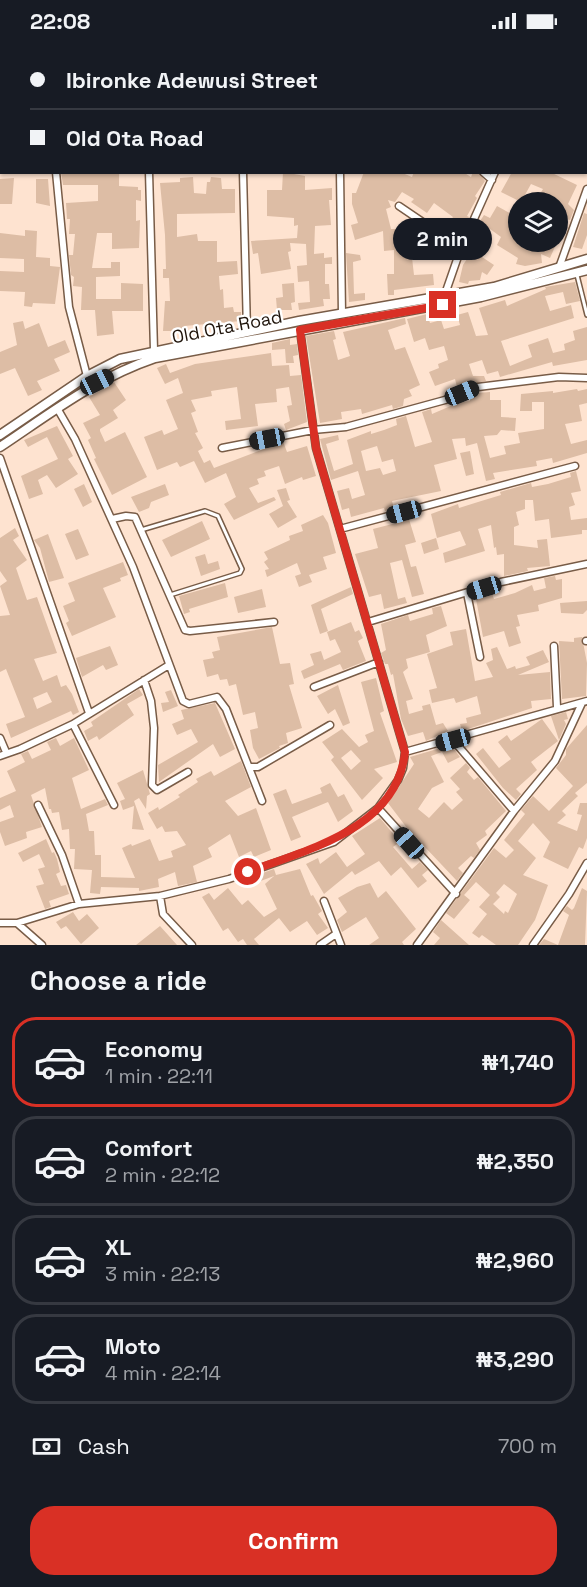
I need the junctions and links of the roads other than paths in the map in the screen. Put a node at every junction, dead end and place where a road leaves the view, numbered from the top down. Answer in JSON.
{"nodes":[{"id":1,"x":56,"y":174,"type":"edge"},
{"id":2,"x":149,"y":174,"type":"edge"},
{"id":3,"x":243,"y":174,"type":"edge"},
{"id":4,"x":340,"y":174,"type":"edge"},
{"id":5,"x":485,"y":174,"type":"edge"},
{"id":6,"x":494,"y":174,"type":"edge"},
{"id":7,"x":492,"y":180,"type":"junction"},
{"id":8,"x":587,"y":189,"type":"edge"},
{"id":9,"x":399,"y":206,"type":"dead end"},
{"id":10,"x":461,"y":248,"type":"junction"},
{"id":11,"x":587,"y":259,"type":"edge"},
{"id":12,"x":560,"y":265,"type":"junction"},
{"id":13,"x":587,"y":270,"type":"edge"},
{"id":14,"x":577,"y":273,"type":"junction"},
{"id":15,"x":444,"y":297,"type":"junction"},
{"id":16,"x":342,"y":314,"type":"junction"},
{"id":17,"x":587,"y":315,"type":"edge"},
{"id":18,"x":300,"y":330,"type":"junction"},
{"id":19,"x":247,"y":332,"type":"junction"},
{"id":20,"x":154,"y":350,"type":"junction"},
{"id":21,"x":87,"y":376,"type":"junction"},
{"id":22,"x":587,"y":378,"type":"edge"},
{"id":23,"x":57,"y":408,"type":"junction"},
{"id":24,"x":313,"y":430,"type":"junction"},
{"id":25,"x":0,"y":435,"type":"edge"},
{"id":26,"x":0,"y":447,"type":"edge"},
{"id":27,"x":222,"y":448,"type":"dead end"},
{"id":28,"x":0,"y":458,"type":"edge"},
{"id":29,"x":575,"y":466,"type":"dead end"},
{"id":30,"x":112,"y":519,"type":"junction"},
{"id":31,"x":340,"y":529,"type":"junction"},
{"id":32,"x":141,"y":530,"type":"junction"},
{"id":33,"x":587,"y":564,"type":"edge"},
{"id":34,"x":467,"y":593,"type":"junction"},
{"id":35,"x":169,"y":595,"type":"junction"},
{"id":36,"x":274,"y":622,"type":"dead end"},
{"id":37,"x":368,"y":622,"type":"junction"},
{"id":38,"x":554,"y":646,"type":"dead end"},
{"id":39,"x":480,"y":657,"type":"dead end"},
{"id":40,"x":379,"y":662,"type":"junction"},
{"id":41,"x":169,"y":665,"type":"junction"},
{"id":42,"x":144,"y":680,"type":"junction"},
{"id":43,"x":314,"y":687,"type":"dead end"},
{"id":44,"x":585,"y":702,"type":"edge"},
{"id":45,"x":557,"y":707,"type":"junction"},
{"id":46,"x":89,"y":713,"type":"junction"},
{"id":47,"x":73,"y":724,"type":"junction"},
{"id":48,"x":330,"y":725,"type":"dead end"},
{"id":49,"x":0,"y":738,"type":"edge"},
{"id":50,"x":453,"y":740,"type":"junction"},
{"id":51,"x":405,"y":752,"type":"junction"},
{"id":52,"x":3,"y":754,"type":"edge"},
{"id":53,"x":251,"y":767,"type":"junction"},
{"id":54,"x":188,"y":772,"type":"dead end"},
{"id":55,"x":262,"y":801,"type":"dead end"},
{"id":56,"x":38,"y":805,"type":"dead end"},
{"id":57,"x":114,"y":805,"type":"dead end"},
{"id":58,"x":378,"y":808,"type":"junction"},
{"id":59,"x":514,"y":812,"type":"junction"},
{"id":60,"x":587,"y":863,"type":"edge"},
{"id":61,"x":456,"y":894,"type":"junction"},
{"id":62,"x":160,"y":896,"type":"junction"},
{"id":63,"x":324,"y":901,"type":"dead end"},
{"id":64,"x":79,"y":904,"type":"junction"},
{"id":65,"x":0,"y":923,"type":"edge"},
{"id":66,"x":17,"y":923,"type":"junction"},
{"id":67,"x":336,"y":934,"type":"junction"},
{"id":68,"x":42,"y":945,"type":"edge"},
{"id":69,"x":192,"y":945,"type":"edge"},
{"id":70,"x":320,"y":945,"type":"edge"},
{"id":71,"x":341,"y":945,"type":"edge"},
{"id":72,"x":417,"y":945,"type":"edge"},
{"id":73,"x":532,"y":945,"type":"edge"}],
"edges":[{"from":1,"to":21,"type":"street"},
{"from":2,"to":20,"type":"street"},
{"from":3,"to":19,"type":"street"},
{"from":4,"to":16,"type":"street"},
{"from":5,"to":7,"type":"street"},
{"from":6,"to":7,"type":"street"},
{"from":7,"to":10,"type":"street"},
{"from":8,"to":12,"type":"street"},
{"from":9,"to":10,"type":"street"},
{"from":10,"to":15,"type":"street"},
{"from":11,"to":12,"type":"street","name":"Old Ota Road"},
{"from":12,"to":15,"type":"street","name":"Old Ota Road"},
{"from":13,"to":14,"type":"street","name":"Old Ota Road"},
{"from":14,"to":17,"type":"lane"},
{"from":14,"to":18,"type":"street","name":"Old Ota Road"},
{"from":15,"to":16,"type":"street","name":"Old Ota Road"},
{"from":16,"to":19,"type":"street","name":"Old Ota Road"},
{"from":18,"to":23,"type":"street","name":"Old Ota Road"},
{"from":18,"to":24,"type":"street"},
{"from":19,"to":20,"type":"street","name":"Old Ota Road"},
{"from":20,"to":21,"type":"street","name":"Old Ota Road"},
{"from":21,"to":25,"type":"street","name":"Old Ota Road"},
{"from":22,"to":24,"type":"street"},
{"from":23,"to":26,"type":"street","name":"Old Ota Road"},
{"from":23,"to":30,"type":"street"},
{"from":24,"to":27,"type":"street"},
{"from":24,"to":31,"type":"street"},
{"from":28,"to":46,"type":"street"},
{"from":29,"to":31,"type":"street"},
{"from":30,"to":32,"type":"street"},
{"from":30,"to":41,"type":"street"},
{"from":31,"to":37,"type":"street"},
{"from":32,"to":35,"type":"street"},
{"from":32,"to":35,"type":"lane"},
{"from":33,"to":34,"type":"street"},
{"from":34,"to":37,"type":"street"},
{"from":34,"to":39,"type":"street"},
{"from":35,"to":36,"type":"street"},
{"from":37,"to":40,"type":"street"},
{"from":38,"to":45,"type":"street"},
{"from":40,"to":43,"type":"street"},
{"from":40,"to":51,"type":"street"},
{"from":41,"to":42,"type":"street"},
{"from":41,"to":53,"type":"street"},
{"from":42,"to":46,"type":"street"},
{"from":42,"to":54,"type":"street"},
{"from":44,"to":45,"type":"street"},
{"from":44,"to":59,"type":"street"},
{"from":45,"to":50,"type":"street"},
{"from":46,"to":47,"type":"street"},
{"from":47,"to":52,"type":"street"},
{"from":47,"to":57,"type":"street"},
{"from":48,"to":53,"type":"street"},
{"from":49,"to":52,"type":"street"},
{"from":50,"to":51,"type":"street"},
{"from":50,"to":59,"type":"street"},
{"from":51,"to":58,"type":"street"},
{"from":53,"to":55,"type":"street"},
{"from":56,"to":64,"type":"street"},
{"from":58,"to":61,"type":"street"},
{"from":58,"to":62,"type":"street"},
{"from":59,"to":61,"type":"street"},
{"from":60,"to":73,"type":"street"},
{"from":61,"to":72,"type":"street"},
{"from":62,"to":64,"type":"street"},
{"from":62,"to":69,"type":"street"},
{"from":63,"to":67,"type":"street"},
{"from":64,"to":66,"type":"street"},
{"from":65,"to":66,"type":"street"},
{"from":66,"to":68,"type":"street"},
{"from":67,"to":70,"type":"street"},
{"from":67,"to":71,"type":"street"}]}
